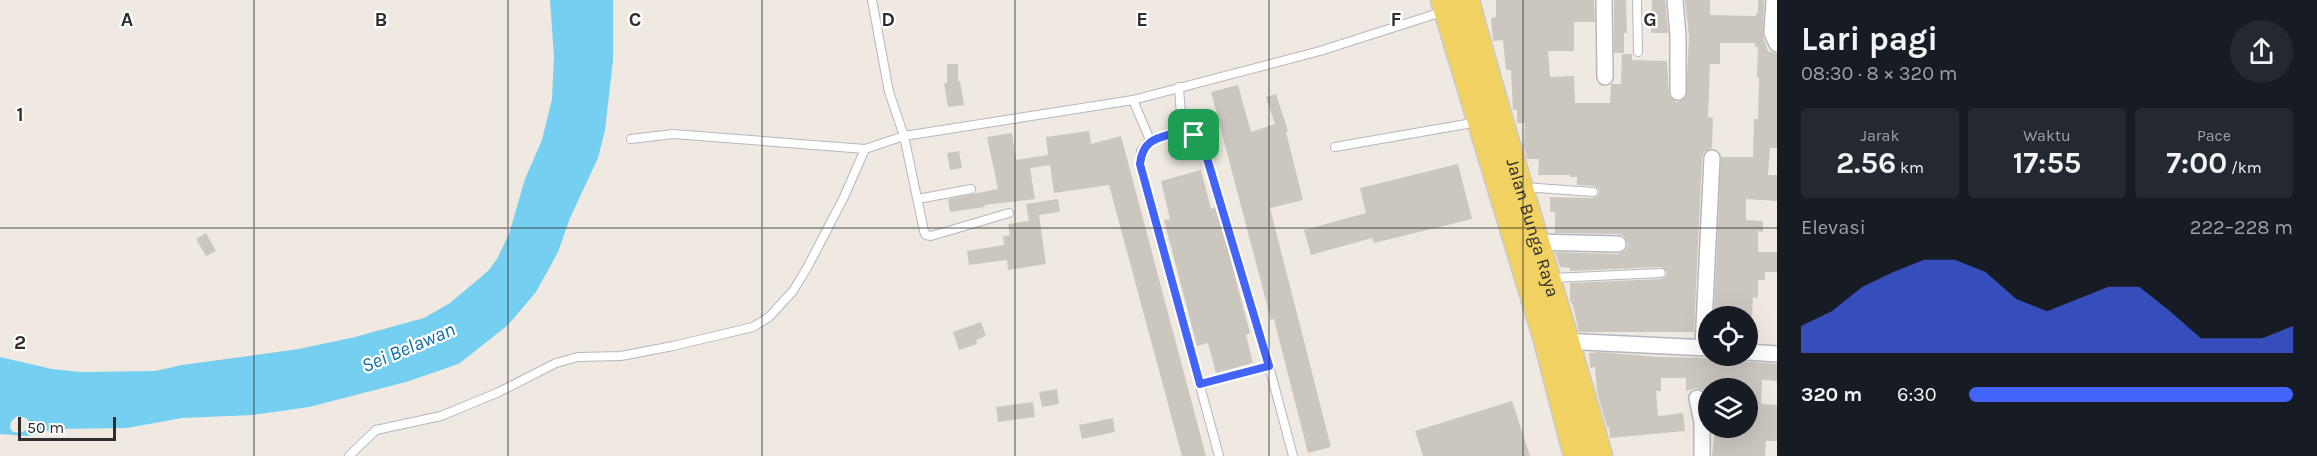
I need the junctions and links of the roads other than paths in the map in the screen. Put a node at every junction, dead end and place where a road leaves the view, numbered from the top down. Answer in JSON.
{"nodes":[{"id":1,"x":872,"y":0,"type":"edge"},
{"id":2,"x":1604,"y":0,"type":"edge"},
{"id":3,"x":1637,"y":0,"type":"edge"},
{"id":4,"x":1675,"y":0,"type":"edge"},
{"id":5,"x":1774,"y":0,"type":"edge"},
{"id":6,"x":1452,"y":3,"type":"edge"},
{"id":7,"x":1777,"y":44,"type":"edge"},
{"id":8,"x":1638,"y":52,"type":"dead end"},
{"id":9,"x":1605,"y":77,"type":"dead end"},
{"id":10,"x":1179,"y":87,"type":"junction"},
{"id":11,"x":1678,"y":92,"type":"dead end"},
{"id":12,"x":1133,"y":100,"type":"junction"},
{"id":13,"x":1489,"y":119,"type":"junction"},
{"id":14,"x":1182,"y":131,"type":"junction"},
{"id":15,"x":904,"y":136,"type":"junction"},
{"id":16,"x":631,"y":139,"type":"dead end"},
{"id":17,"x":1150,"y":140,"type":"junction"},
{"id":18,"x":1335,"y":147,"type":"dead end"},
{"id":19,"x":865,"y":149,"type":"junction"},
{"id":20,"x":1712,"y":158,"type":"dead end"},
{"id":21,"x":1519,"y":187,"type":"junction"},
{"id":22,"x":971,"y":189,"type":"dead end"},
{"id":23,"x":1593,"y":192,"type":"dead end"},
{"id":24,"x":918,"y":199,"type":"junction"},
{"id":25,"x":1009,"y":213,"type":"dead end"},
{"id":26,"x":1535,"y":242,"type":"junction"},
{"id":27,"x":1618,"y":244,"type":"dead end"},
{"id":28,"x":1661,"y":273,"type":"dead end"},
{"id":29,"x":1547,"y":278,"type":"junction"},
{"id":30,"x":1707,"y":306,"type":"edge"},
{"id":31,"x":1557,"y":341,"type":"junction"},
{"id":32,"x":1698,"y":347,"type":"edge"},
{"id":33,"x":1758,"y":353,"type":"edge"},
{"id":34,"x":1777,"y":354,"type":"edge"},
{"id":35,"x":1269,"y":366,"type":"junction"},
{"id":36,"x":1200,"y":384,"type":"junction"},
{"id":37,"x":1697,"y":398,"type":"dead end"},
{"id":38,"x":349,"y":456,"type":"edge"},
{"id":39,"x":1219,"y":456,"type":"edge"},
{"id":40,"x":1293,"y":456,"type":"edge"},
{"id":41,"x":1576,"y":456,"type":"edge"},
{"id":42,"x":1600,"y":456,"type":"edge"},
{"id":43,"x":1702,"y":456,"type":"edge"}],
"edges":[{"from":1,"to":15,"type":"lane"},
{"from":2,"to":9,"type":"street"},
{"from":3,"to":8,"type":"lane"},
{"from":4,"to":11,"type":"street"},
{"from":5,"to":7,"type":"street"},
{"from":6,"to":10,"type":"lane"},
{"from":6,"to":13,"type":"main road","name":"Jalan Bunga Raya"},
{"from":10,"to":12,"type":"lane"},
{"from":10,"to":14,"type":"lane"},
{"from":12,"to":15,"type":"lane"},
{"from":12,"to":17,"type":"lane"},
{"from":13,"to":18,"type":"lane"},
{"from":13,"to":21,"type":"main road","name":"Jalan Bunga Raya"},
{"from":13,"to":31,"type":"main road","name":"Jalan Bunga Raya"},
{"from":14,"to":17,"type":"lane"},
{"from":14,"to":35,"type":"lane"},
{"from":15,"to":19,"type":"lane"},
{"from":15,"to":24,"type":"lane"},
{"from":16,"to":19,"type":"lane"},
{"from":17,"to":36,"type":"lane"},
{"from":19,"to":38,"type":"lane"},
{"from":20,"to":30,"type":"street"},
{"from":21,"to":23,"type":"lane"},
{"from":21,"to":26,"type":"main road","name":"Jalan Bunga Raya"},
{"from":22,"to":24,"type":"lane"},
{"from":24,"to":25,"type":"lane"},
{"from":26,"to":27,"type":"street"},
{"from":26,"to":29,"type":"main road","name":"Jalan Bunga Raya"},
{"from":28,"to":29,"type":"lane"},
{"from":29,"to":31,"type":"main road","name":"Jalan Bunga Raya"},
{"from":31,"to":32,"type":"street"},
{"from":31,"to":41,"type":"main road","name":"Jalan Bunga Raya"},
{"from":31,"to":42,"type":"main road","name":"Jalan Bunga Raya"},
{"from":33,"to":34,"type":"street"},
{"from":35,"to":36,"type":"lane"},
{"from":35,"to":40,"type":"lane"},
{"from":36,"to":39,"type":"lane"},
{"from":37,"to":43,"type":"street"}]}
